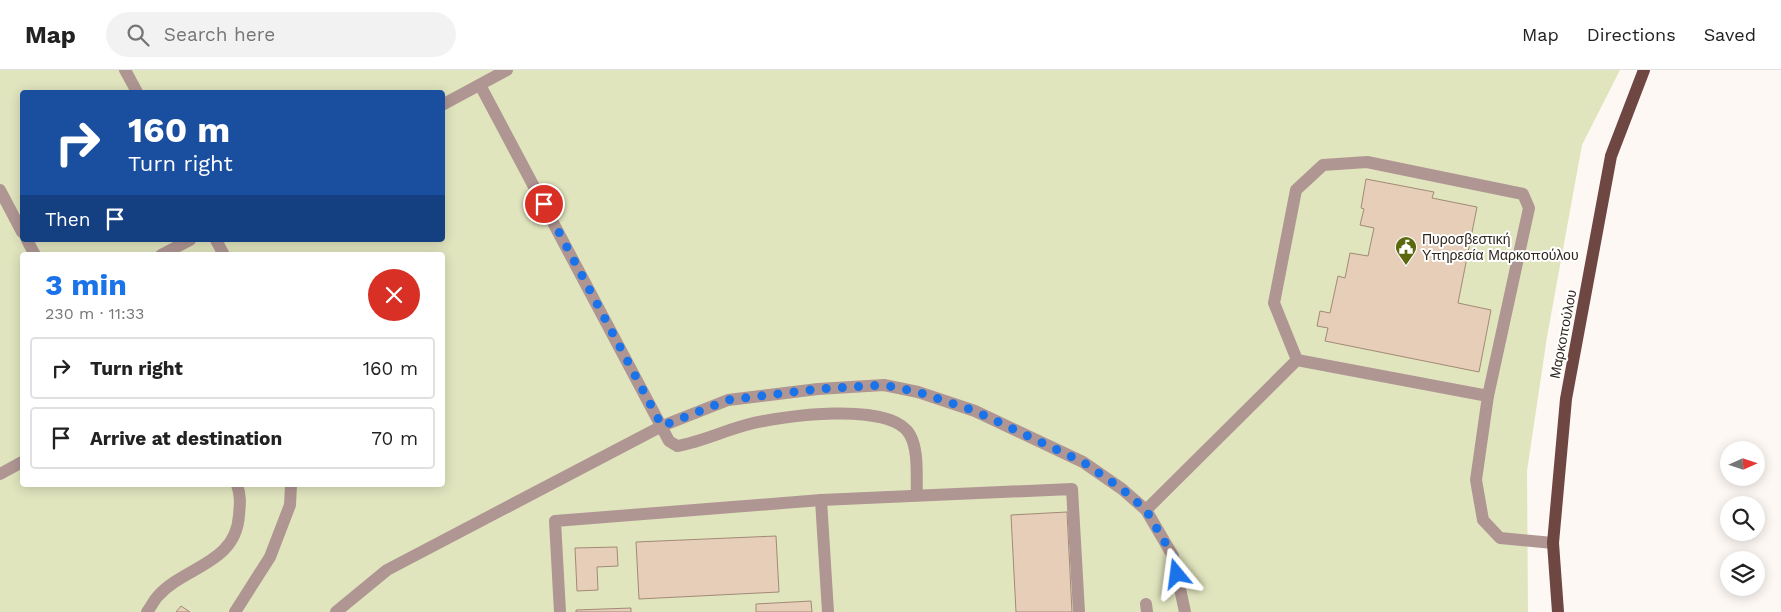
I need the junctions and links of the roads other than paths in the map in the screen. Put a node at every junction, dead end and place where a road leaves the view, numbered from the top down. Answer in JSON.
{"nodes":[{"id":1,"x":124,"y":70,"type":"edge"},
{"id":2,"x":507,"y":70,"type":"edge"},
{"id":3,"x":1644,"y":70,"type":"edge"},
{"id":4,"x":480,"y":85,"type":"junction"},
{"id":5,"x":136,"y":90,"type":"edge"},
{"id":6,"x":445,"y":103,"type":"edge"},
{"id":7,"x":0,"y":190,"type":"edge"},
{"id":8,"x":20,"y":228,"type":"edge"},
{"id":9,"x":186,"y":242,"type":"edge"},
{"id":10,"x":167,"y":252,"type":"edge"},
{"id":11,"x":1297,"y":360,"type":"junction"},
{"id":12,"x":1488,"y":396,"type":"junction"},
{"id":13,"x":662,"y":426,"type":"junction"},
{"id":14,"x":20,"y":463,"type":"edge"},
{"id":15,"x":0,"y":474,"type":"edge"},
{"id":16,"x":238,"y":487,"type":"edge"},
{"id":17,"x":291,"y":487,"type":"edge"},
{"id":18,"x":917,"y":495,"type":"junction"},
{"id":19,"x":821,"y":500,"type":"junction"},
{"id":20,"x":1146,"y":510,"type":"junction"},
{"id":21,"x":1554,"y":543,"type":"junction"},
{"id":22,"x":147,"y":612,"type":"edge"},
{"id":23,"x":234,"y":612,"type":"edge"},
{"id":24,"x":336,"y":612,"type":"edge"},
{"id":25,"x":560,"y":612,"type":"edge"},
{"id":26,"x":828,"y":612,"type":"edge"},
{"id":27,"x":1079,"y":612,"type":"edge"},
{"id":28,"x":1185,"y":612,"type":"edge"},
{"id":29,"x":1558,"y":612,"type":"edge"}],
"edges":[{"from":1,"to":5,"type":"lane"},
{"from":2,"to":4,"type":"lane"},
{"from":3,"to":21,"type":"main road","name":"Μαρκοπούλου"},
{"from":4,"to":6,"type":"lane"},
{"from":4,"to":13,"type":"lane"},
{"from":7,"to":8,"type":"lane"},
{"from":9,"to":10,"type":"lane"},
{"from":11,"to":12,"type":"lane"},
{"from":11,"to":12,"type":"lane"},
{"from":11,"to":20,"type":"lane"},
{"from":12,"to":21,"type":"lane"},
{"from":13,"to":18,"type":"lane"},
{"from":13,"to":20,"type":"lane"},
{"from":13,"to":24,"type":"lane"},
{"from":14,"to":15,"type":"lane"},
{"from":16,"to":22,"type":"lane"},
{"from":17,"to":23,"type":"lane"},
{"from":18,"to":19,"type":"lane"},
{"from":18,"to":27,"type":"lane"},
{"from":19,"to":25,"type":"lane"},
{"from":19,"to":26,"type":"lane"},
{"from":20,"to":28,"type":"lane"},
{"from":21,"to":29,"type":"main road","name":"Μαρκοπούλου"}]}
